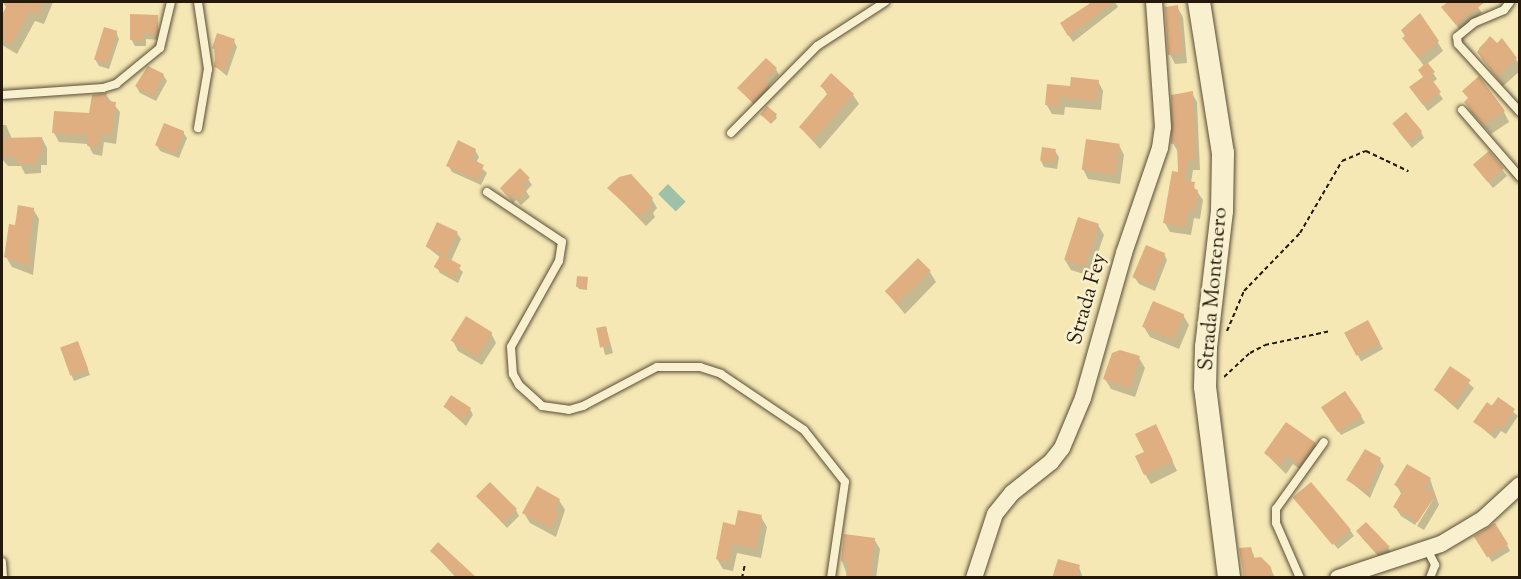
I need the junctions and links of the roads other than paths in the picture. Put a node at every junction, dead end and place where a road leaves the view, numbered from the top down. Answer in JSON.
{"nodes":[{"id":1,"x":171,"y":2,"type":"edge"},
{"id":2,"x":198,"y":2,"type":"edge"},
{"id":3,"x":885,"y":2,"type":"edge"},
{"id":4,"x":1154,"y":2,"type":"edge"},
{"id":5,"x":1199,"y":2,"type":"edge"},
{"id":6,"x":1510,"y":2,"type":"edge"},
{"id":7,"x":2,"y":95,"type":"edge"},
{"id":8,"x":1462,"y":110,"type":"dead end"},
{"id":9,"x":1520,"y":112,"type":"edge"},
{"id":10,"x":198,"y":128,"type":"dead end"},
{"id":11,"x":731,"y":133,"type":"dead end"},
{"id":12,"x":1520,"y":177,"type":"edge"},
{"id":13,"x":487,"y":192,"type":"dead end"},
{"id":14,"x":1324,"y":442,"type":"dead end"},
{"id":15,"x":1520,"y":485,"type":"edge"},
{"id":16,"x":1427,"y":549,"type":"junction"},
{"id":17,"x":2,"y":562,"type":"edge"},
{"id":18,"x":3,"y":578,"type":"edge"},
{"id":19,"x":831,"y":578,"type":"edge"},
{"id":20,"x":974,"y":578,"type":"edge"},
{"id":21,"x":1229,"y":578,"type":"edge"},
{"id":22,"x":1300,"y":578,"type":"edge"},
{"id":23,"x":1338,"y":578,"type":"edge"},
{"id":24,"x":1430,"y":578,"type":"edge"}],
"edges":[{"from":1,"to":7,"type":"lane"},
{"from":2,"to":10,"type":"lane"},
{"from":3,"to":11,"type":"lane"},
{"from":4,"to":20,"type":"street","name":"Strada Fey"},
{"from":5,"to":21,"type":"main road","name":"Strada Montenero"},
{"from":6,"to":9,"type":"lane"},
{"from":8,"to":12,"type":"lane"},
{"from":13,"to":19,"type":"lane"},
{"from":14,"to":22,"type":"lane"},
{"from":15,"to":16,"type":"street"},
{"from":16,"to":23,"type":"street"},
{"from":16,"to":24,"type":"lane"},
{"from":17,"to":18,"type":"lane"}]}
